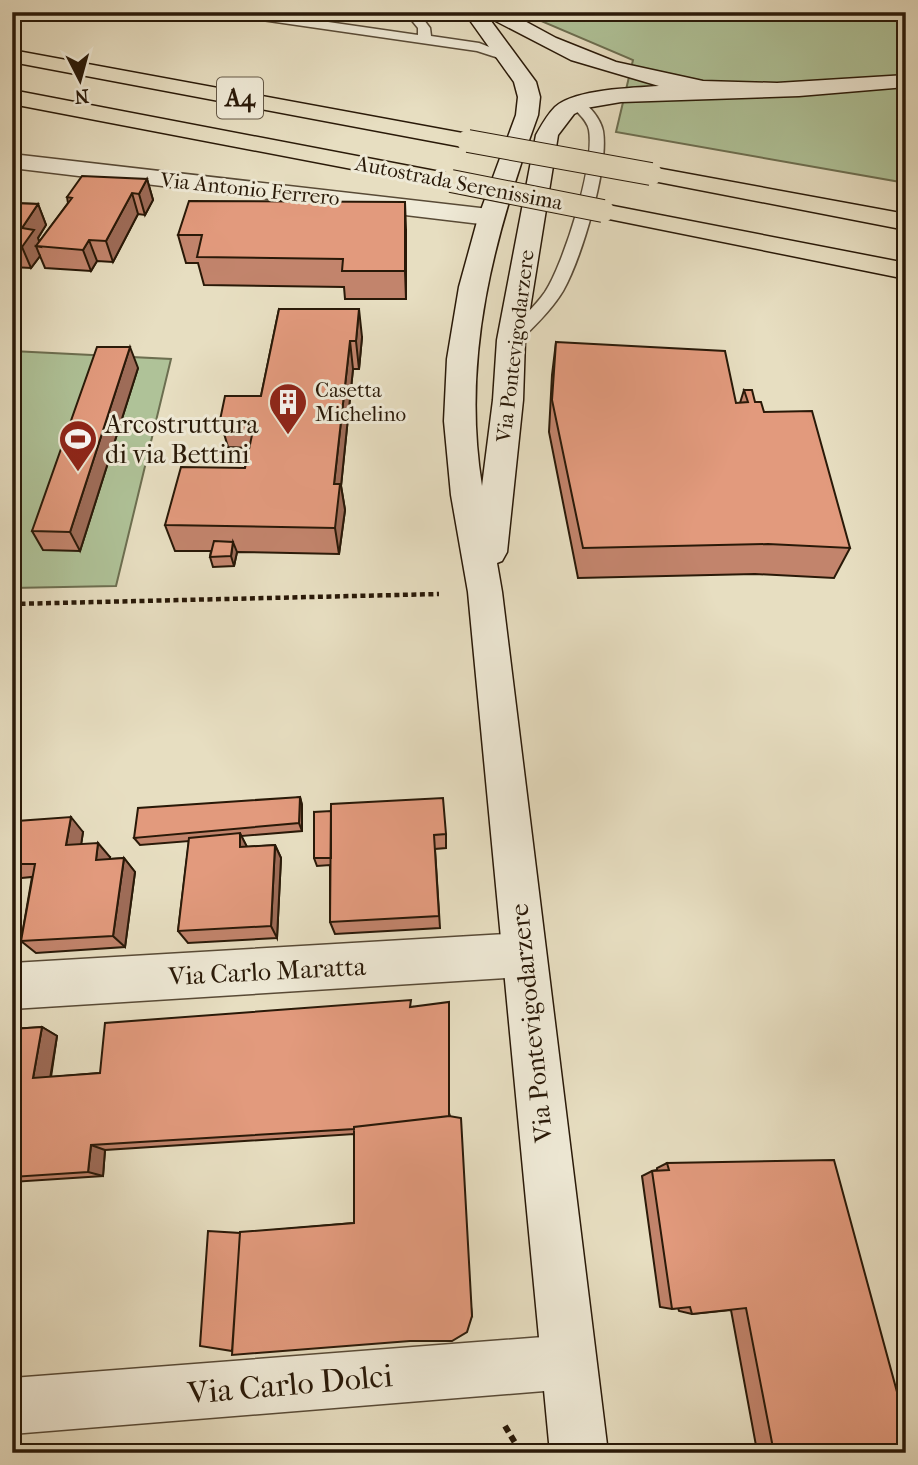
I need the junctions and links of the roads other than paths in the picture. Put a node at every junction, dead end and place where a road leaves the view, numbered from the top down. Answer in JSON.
{"nodes":[{"id":1,"x":411,"y":12,"type":"edge"},
{"id":2,"x":474,"y":12,"type":"edge"},
{"id":3,"x":493,"y":12,"type":"edge"},
{"id":4,"x":259,"y":16,"type":"dead end"},
{"id":5,"x":425,"y":39,"type":"junction"},
{"id":6,"x":12,"y":56,"type":"edge"},
{"id":7,"x":508,"y":57,"type":"junction"},
{"id":8,"x":906,"y":81,"type":"edge"},
{"id":9,"x":734,"y":90,"type":"junction"},
{"id":10,"x":12,"y":97,"type":"edge"},
{"id":11,"x":577,"y":104,"type":"junction"},
{"id":12,"x":12,"y":161,"type":"edge"},
{"id":13,"x":489,"y":217,"type":"junction"},
{"id":14,"x":906,"y":222,"type":"edge"},
{"id":15,"x":906,"y":271,"type":"edge"},
{"id":16,"x":511,"y":340,"type":"junction"},
{"id":17,"x":485,"y":592,"type":"junction"},
{"id":18,"x":523,"y":955,"type":"junction"},
{"id":19,"x":12,"y":986,"type":"edge"},
{"id":20,"x":569,"y":1362,"type":"junction"},
{"id":21,"x":12,"y":1406,"type":"edge"},
{"id":22,"x":579,"y":1453,"type":"edge"}],
"edges":[{"from":1,"to":5,"type":"lane"},
{"from":2,"to":7,"type":"main road","name":"Via Pontevigodarzere"},
{"from":3,"to":9,"type":"main road"},
{"from":4,"to":5,"type":"lane"},
{"from":5,"to":7,"type":"lane"},
{"from":6,"to":14,"type":"highway","name":"Autostrada Serenissima","number":"A4","bridge":true},
{"from":7,"to":13,"type":"main road","name":"Via Pontevigodarzere"},
{"from":8,"to":9,"type":"main road"},
{"from":9,"to":11,"type":"main road"},
{"from":10,"to":15,"type":"highway","name":"Autostrada Serenissima","number":"A4","bridge":true},
{"from":11,"to":16,"type":"main road","name":"Via Pontevigodarzere"},
{"from":11,"to":16,"type":"lane"},
{"from":12,"to":13,"type":"main road","name":"Via Antonio Ferrero"},
{"from":13,"to":17,"type":"main road","name":"Via Pontevigodarzere"},
{"from":16,"to":17,"type":"main road","name":"Via Pontevigodarzere"},
{"from":17,"to":18,"type":"main road","name":"Via Pontevigodarzere"},
{"from":18,"to":19,"type":"main road","name":"Via Carlo Maratta"},
{"from":18,"to":20,"type":"main road","name":"Via Pontevigodarzere"},
{"from":20,"to":21,"type":"main road","name":"Via Carlo Dolci"},
{"from":20,"to":22,"type":"main road","name":"Via Pontevigodarzere"}]}
